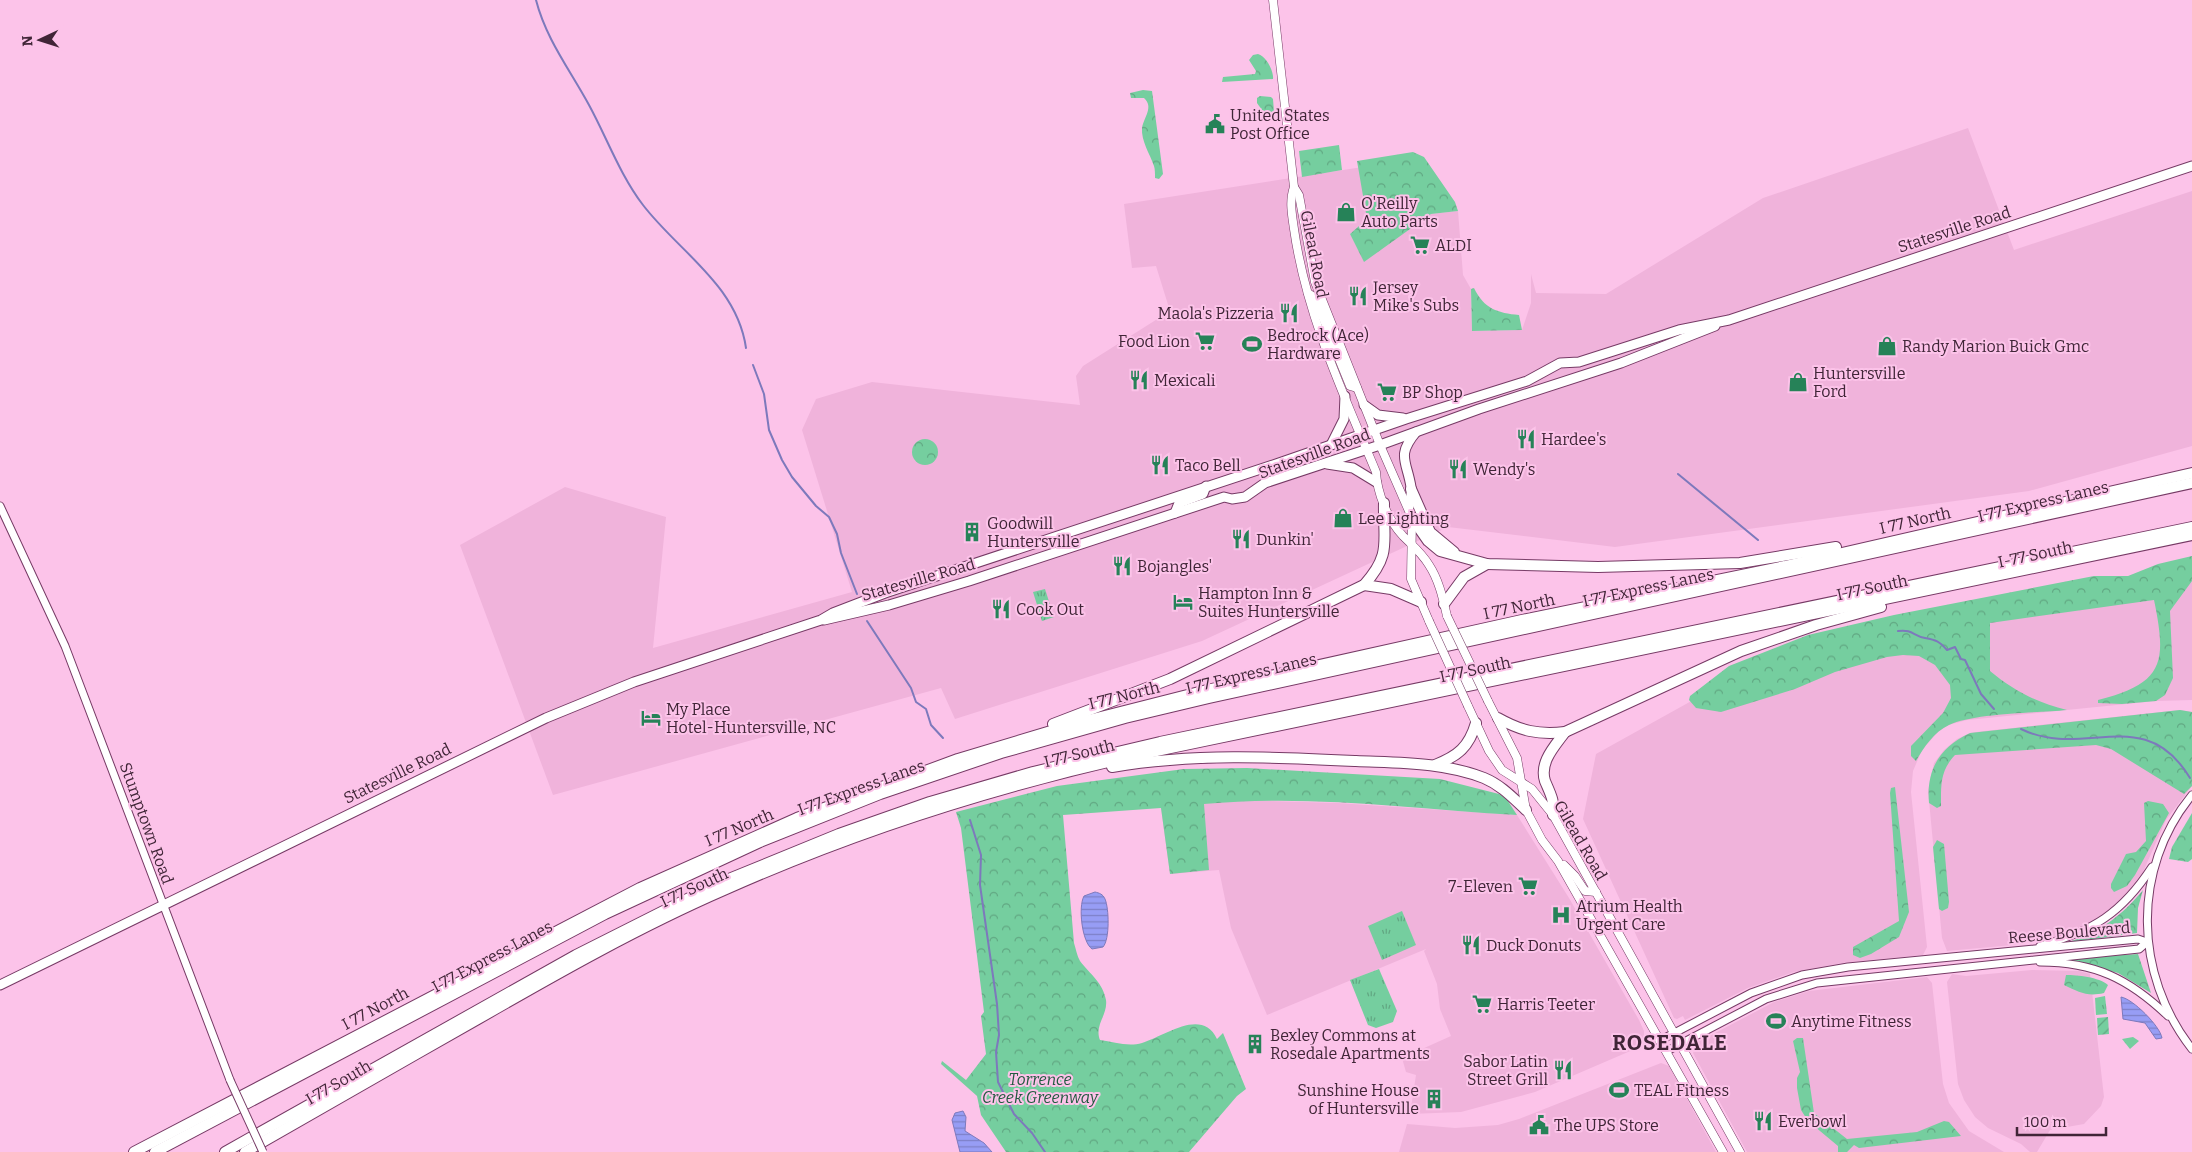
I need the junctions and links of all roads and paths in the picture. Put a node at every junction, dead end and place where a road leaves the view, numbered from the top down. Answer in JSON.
{"nodes":[{"id":1,"x":1273,"y":0,"type":"edge"},
{"id":2,"x":2191,"y":166,"type":"edge"},
{"id":3,"x":1294,"y":187,"type":"junction"},
{"id":4,"x":1307,"y":293,"type":"junction"},
{"id":5,"x":1728,"y":320,"type":"junction"},
{"id":6,"x":1338,"y":339,"type":"junction"},
{"id":7,"x":1326,"y":346,"type":"junction"},
{"id":8,"x":1579,"y":362,"type":"junction"},
{"id":9,"x":1559,"y":384,"type":"junction"},
{"id":10,"x":1357,"y":388,"type":"junction"},
{"id":11,"x":1345,"y":396,"type":"junction"},
{"id":12,"x":1364,"y":405,"type":"junction"},
{"id":13,"x":1406,"y":419,"type":"junction"},
{"id":14,"x":1374,"y":430,"type":"junction"},
{"id":15,"x":1417,"y":432,"type":"junction"},
{"id":16,"x":1361,"y":435,"type":"junction"},
{"id":17,"x":1331,"y":445,"type":"junction"},
{"id":18,"x":1380,"y":445,"type":"junction"},
{"id":19,"x":1367,"y":450,"type":"junction"},
{"id":20,"x":1324,"y":464,"type":"junction"},
{"id":21,"x":2192,"y":473,"type":"edge"},
{"id":22,"x":1242,"y":475,"type":"junction"},
{"id":23,"x":1376,"y":482,"type":"junction"},
{"id":24,"x":2192,"y":483,"type":"edge"},
{"id":25,"x":1206,"y":486,"type":"junction"},
{"id":26,"x":1411,"y":489,"type":"junction"},
{"id":27,"x":1224,"y":497,"type":"junction"},
{"id":28,"x":1384,"y":504,"type":"junction"},
{"id":29,"x":0,"y":506,"type":"edge"},
{"id":30,"x":1409,"y":507,"type":"junction"},
{"id":31,"x":1174,"y":513,"type":"junction"},
{"id":32,"x":1412,"y":518,"type":"junction"},
{"id":33,"x":2192,"y":528,"type":"edge"},
{"id":34,"x":2192,"y":535,"type":"edge"},
{"id":35,"x":1906,"y":537,"type":"junction"},
{"id":36,"x":1411,"y":544,"type":"junction"},
{"id":37,"x":1461,"y":556,"type":"junction"},
{"id":38,"x":1487,"y":564,"type":"junction"},
{"id":39,"x":1988,"y":578,"type":"junction"},
{"id":40,"x":1364,"y":585,"type":"junction"},
{"id":41,"x":1420,"y":602,"type":"junction"},
{"id":42,"x":1444,"y":604,"type":"junction"},
{"id":43,"x":821,"y":620,"type":"junction"},
{"id":44,"x":1498,"y":718,"type":"junction"},
{"id":45,"x":1476,"y":724,"type":"junction"},
{"id":46,"x":1565,"y":732,"type":"junction"},
{"id":47,"x":999,"y":746,"type":"junction"},
{"id":48,"x":1435,"y":765,"type":"junction"},
{"id":49,"x":1035,"y":779,"type":"junction"},
{"id":50,"x":1522,"y":784,"type":"junction"},
{"id":51,"x":2192,"y":795,"type":"edge"},
{"id":52,"x":1526,"y":810,"type":"junction"},
{"id":53,"x":1553,"y":815,"type":"junction"},
{"id":54,"x":1558,"y":861,"type":"junction"},
{"id":55,"x":2156,"y":861,"type":"junction"},
{"id":56,"x":1596,"y":892,"type":"junction"},
{"id":57,"x":162,"y":905,"type":"junction"},
{"id":58,"x":2147,"y":942,"type":"junction"},
{"id":59,"x":2030,"y":948,"type":"junction"},
{"id":60,"x":2020,"y":962,"type":"junction"},
{"id":61,"x":0,"y":985,"type":"edge"},
{"id":62,"x":2172,"y":1020,"type":"junction"},
{"id":63,"x":1673,"y":1032,"type":"junction"},
{"id":64,"x":1659,"y":1041,"type":"junction"},
{"id":65,"x":1680,"y":1044,"type":"junction"},
{"id":66,"x":2192,"y":1049,"type":"edge"},
{"id":67,"x":1667,"y":1051,"type":"junction"},
{"id":68,"x":134,"y":1152,"type":"edge"},
{"id":69,"x":155,"y":1152,"type":"edge"},
{"id":70,"x":225,"y":1152,"type":"edge"},
{"id":71,"x":245,"y":1152,"type":"edge"},
{"id":72,"x":263,"y":1152,"type":"edge"},
{"id":73,"x":1723,"y":1152,"type":"edge"},
{"id":74,"x":1740,"y":1152,"type":"edge"}],
"edges":[{"from":1,"to":3,"type":"main road","name":"Gilead Road"},
{"from":2,"to":5,"type":"main road","name":"Statesville Road"},
{"from":3,"to":4,"type":"main road","name":"Gilead Road"},
{"from":3,"to":6,"type":"main road","name":"Gilead Road"},
{"from":4,"to":6,"type":"main road"},
{"from":4,"to":7,"type":"main road","name":"Gilead Road"},
{"from":5,"to":8,"type":"main road","name":"Statesville Road"},
{"from":5,"to":9,"type":"main road","name":"Statesville Road"},
{"from":6,"to":10,"type":"main road","name":"Gilead Road"},
{"from":7,"to":10,"type":"main road"},
{"from":7,"to":11,"type":"main road","name":"Gilead Road"},
{"from":8,"to":9,"type":"main road"},
{"from":8,"to":13,"type":"main road","name":"Statesville Road"},
{"from":9,"to":15,"type":"main road","name":"Statesville Road"},
{"from":10,"to":12,"type":"main road","name":"Gilead Road"},
{"from":11,"to":16,"type":"main road","name":"Gilead Road"},
{"from":11,"to":17,"type":"main road"},
{"from":12,"to":13,"type":"main road"},
{"from":12,"to":14,"type":"main road","name":"Gilead Road"},
{"from":13,"to":14,"type":"main road","name":"Statesville Road"},
{"from":14,"to":16,"type":"main road","name":"Statesville Road"},
{"from":14,"to":18,"type":"main road","name":"Gilead Road"},
{"from":15,"to":18,"type":"main road","name":"Statesville Road"},
{"from":15,"to":26,"type":"main road"},
{"from":16,"to":17,"type":"main road","name":"Statesville Road"},
{"from":16,"to":19,"type":"main road","name":"Gilead Road"},
{"from":17,"to":22,"type":"main road","name":"Statesville Road"},
{"from":18,"to":19,"type":"main road","name":"Statesville Road"},
{"from":18,"to":30,"type":"main road","name":"Gilead Road"},
{"from":19,"to":20,"type":"main road","name":"Statesville Road"},
{"from":19,"to":23,"type":"main road","name":"Gilead Road"},
{"from":20,"to":23,"type":"main road"},
{"from":20,"to":27,"type":"main road","name":"Statesville Road"},
{"from":21,"to":35,"type":"highway","name":"I 77 North"},
{"from":22,"to":25,"type":"main road","name":"Statesville Road"},
{"from":22,"to":27,"type":"main road"},
{"from":23,"to":28,"type":"main road","name":"Gilead Road"},
{"from":24,"to":69,"type":"highway","name":"I 77 Express Lanes"},
{"from":25,"to":31,"type":"main road"},
{"from":25,"to":43,"type":"main road","name":"Statesville Road"},
{"from":26,"to":30,"type":"main road"},
{"from":26,"to":37,"type":"highway"},
{"from":27,"to":31,"type":"main road","name":"Statesville Road"},
{"from":28,"to":36,"type":"main road","name":"Gilead Road"},
{"from":28,"to":40,"type":"highway"},
{"from":29,"to":57,"type":"street","name":"Stumptown Road"},
{"from":30,"to":32,"type":"main road","name":"Gilead Road"},
{"from":31,"to":43,"type":"main road","name":"Statesville Road"},
{"from":32,"to":36,"type":"main road","name":"Gilead Road"},
{"from":32,"to":37,"type":"highway"},
{"from":33,"to":70,"type":"highway"},
{"from":34,"to":39,"type":"highway","name":"I-77 South"},
{"from":35,"to":38,"type":"highway"},
{"from":35,"to":47,"type":"highway","name":"I 77 North"},
{"from":36,"to":41,"type":"main road","name":"Gilead Road"},
{"from":36,"to":42,"type":"main road","name":"Gilead Road"},
{"from":37,"to":38,"type":"highway"},
{"from":38,"to":42,"type":"highway"},
{"from":39,"to":46,"type":"highway"},
{"from":39,"to":49,"type":"highway","name":"I 77 South"},
{"from":40,"to":41,"type":"highway"},
{"from":40,"to":47,"type":"highway"},
{"from":41,"to":45,"type":"main road","name":"Gilead Road","bridge":true},
{"from":42,"to":44,"type":"main road","name":"Gilead Road","bridge":true},
{"from":43,"to":57,"type":"main road","name":"Statesville Road"},
{"from":44,"to":46,"type":"highway"},
{"from":44,"to":50,"type":"main road","name":"Gilead Road"},
{"from":45,"to":48,"type":"highway"},
{"from":45,"to":50,"type":"main road","name":"Gilead Road"},
{"from":46,"to":53,"type":"highway"},
{"from":47,"to":68,"type":"highway","name":"I 77 North"},
{"from":48,"to":49,"type":"highway"},
{"from":48,"to":52,"type":"highway"},
{"from":49,"to":71,"type":"highway","name":"I 77 South"},
{"from":50,"to":52,"type":"main road","name":"Gilead Road"},
{"from":50,"to":53,"type":"main road","name":"Gilead Road"},
{"from":51,"to":55,"type":"street"},
{"from":52,"to":54,"type":"main road","name":"Gilead Road"},
{"from":53,"to":56,"type":"main road","name":"Gilead Road"},
{"from":54,"to":56,"type":"main road"},
{"from":54,"to":64,"type":"main road","name":"Gilead Road"},
{"from":55,"to":58,"type":"street"},
{"from":55,"to":59,"type":"street"},
{"from":56,"to":63,"type":"main road","name":"Gilead Road"},
{"from":57,"to":61,"type":"main road","name":"Statesville Road"},
{"from":57,"to":72,"type":"street","name":"Stumptown Road","bridge":true},
{"from":58,"to":59,"type":"street","name":"Reese Boulevard"},
{"from":58,"to":60,"type":"street","name":"Reese Boulevard"},
{"from":58,"to":62,"type":"street"},
{"from":59,"to":63,"type":"street","name":"Reese Boulevard"},
{"from":60,"to":62,"type":"street"},
{"from":60,"to":65,"type":"street","name":"Reese Boulevard"},
{"from":62,"to":66,"type":"street"},
{"from":63,"to":64,"type":"street","name":"Reese Boulevard"},
{"from":63,"to":65,"type":"main road","name":"Gilead Road"},
{"from":64,"to":67,"type":"main road","name":"Gilead Road"},
{"from":65,"to":67,"type":"street","name":"Reese Boulevard"},
{"from":65,"to":74,"type":"main road","name":"Gilead Road"},
{"from":67,"to":73,"type":"main road","name":"Gilead Road"}]}
